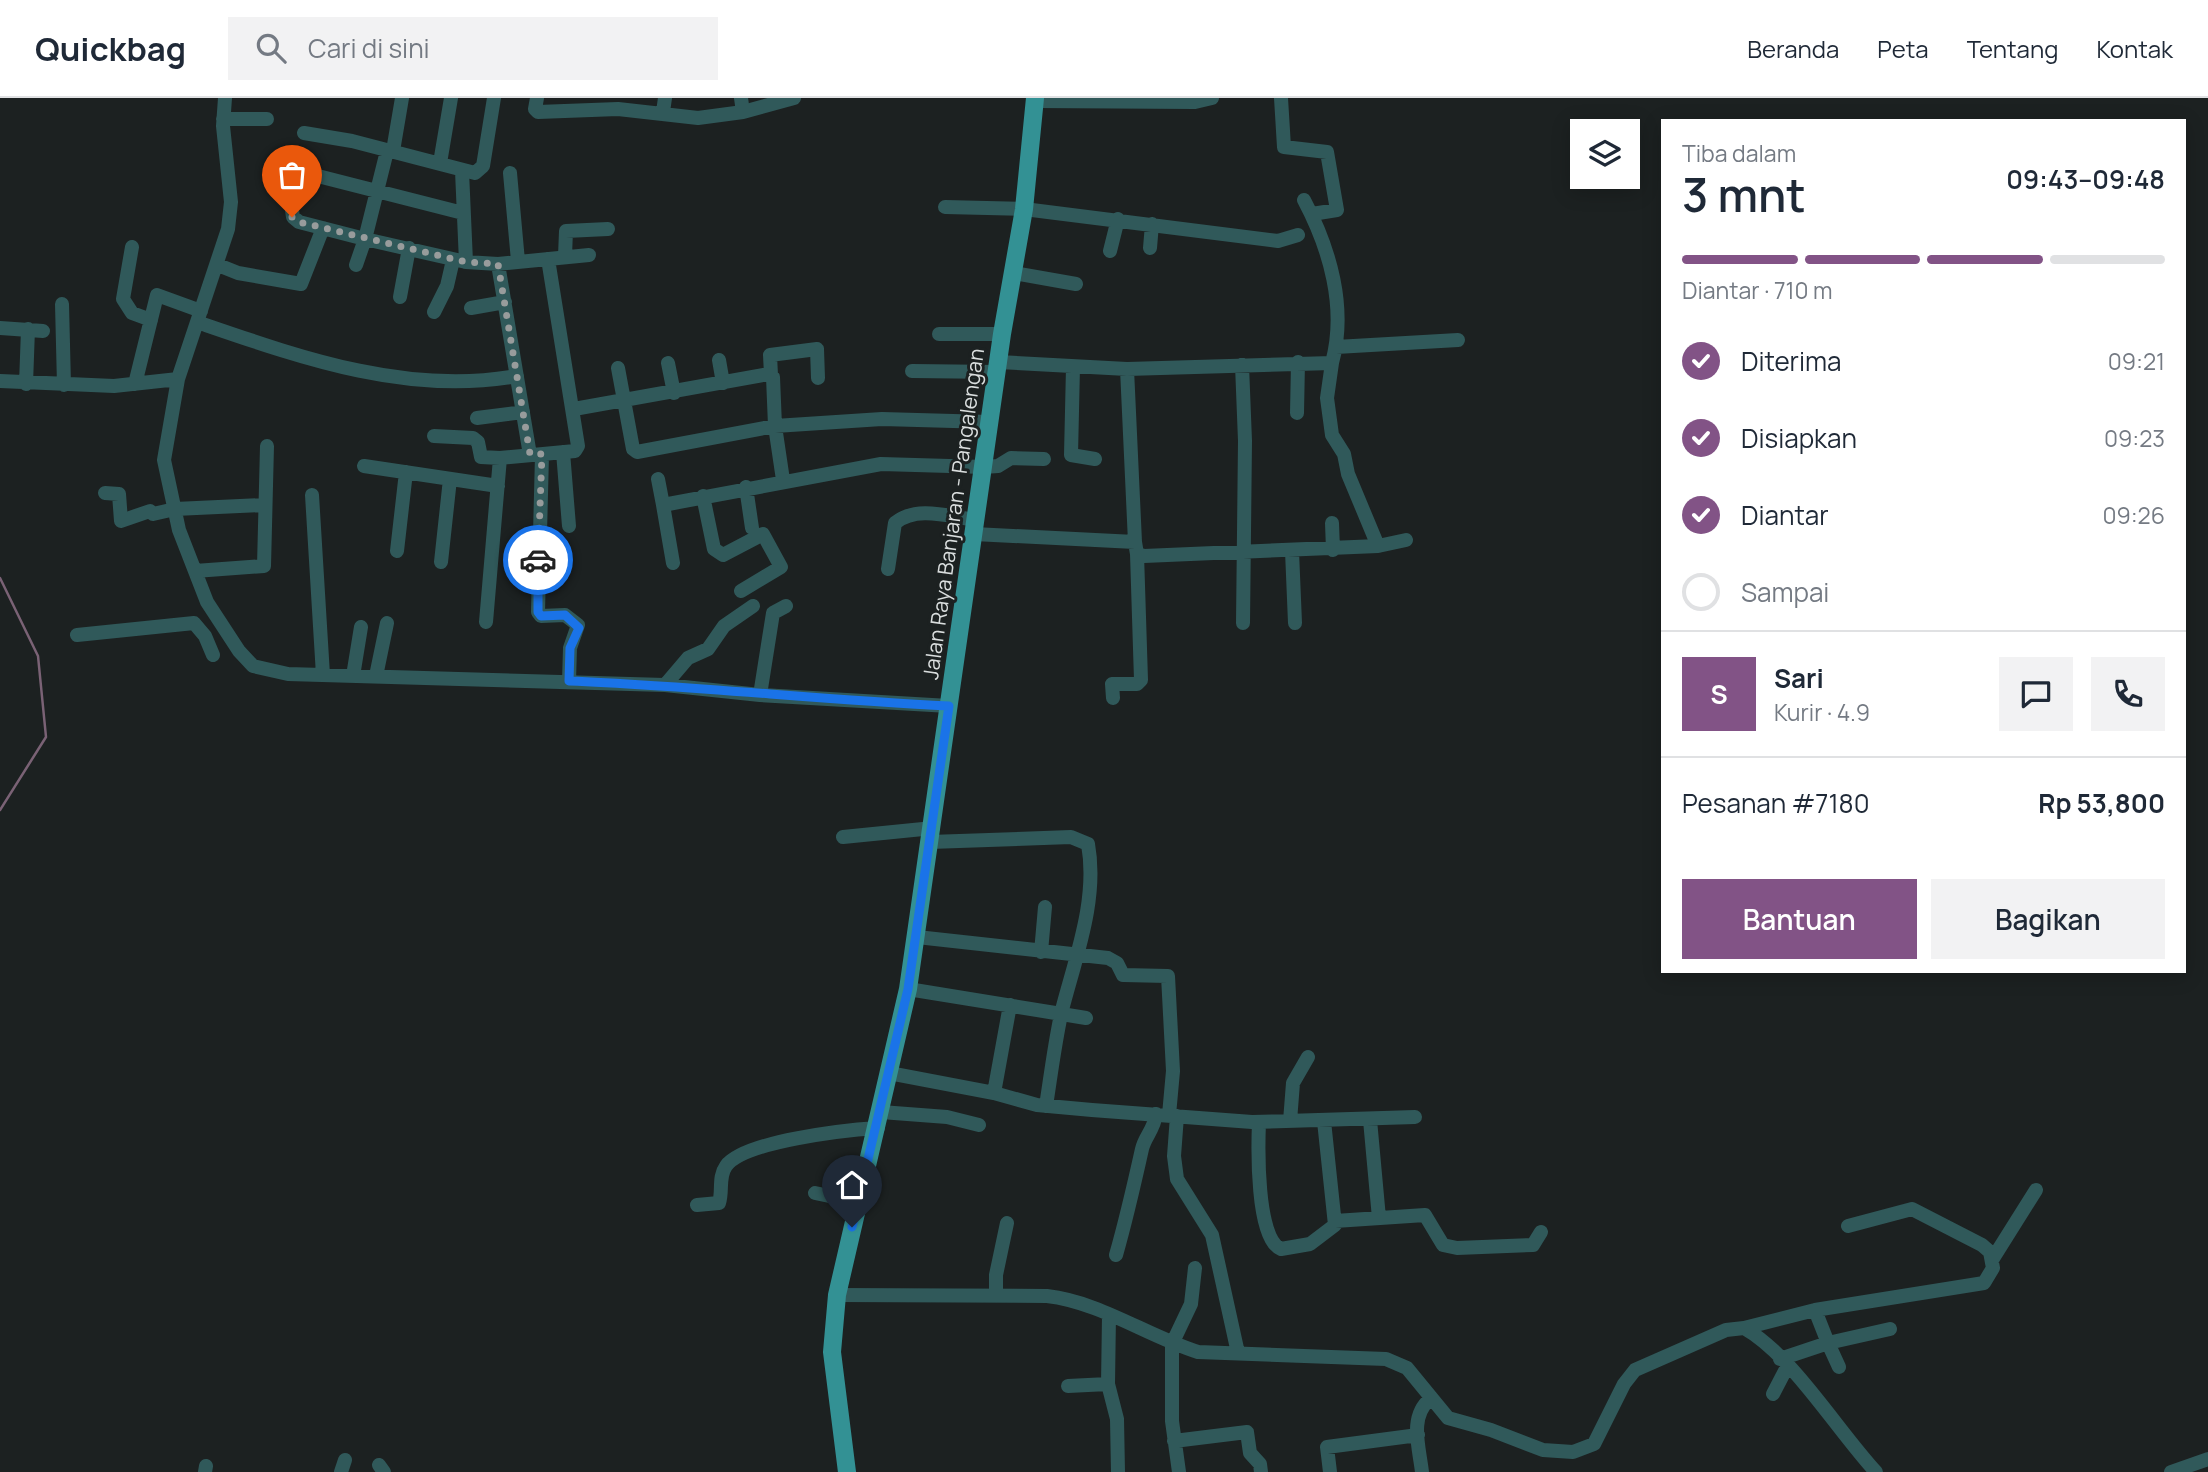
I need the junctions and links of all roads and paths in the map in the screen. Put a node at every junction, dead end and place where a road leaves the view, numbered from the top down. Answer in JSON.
{"nodes":[{"id":1,"x":225,"y":98,"type":"edge"},
{"id":2,"x":402,"y":98,"type":"edge"},
{"id":3,"x":451,"y":98,"type":"edge"},
{"id":4,"x":494,"y":98,"type":"edge"},
{"id":5,"x":537,"y":98,"type":"edge"},
{"id":6,"x":794,"y":98,"type":"edge"},
{"id":7,"x":1212,"y":98,"type":"edge"},
{"id":8,"x":1281,"y":98,"type":"edge"},
{"id":9,"x":1035,"y":100,"type":"edge"},
{"id":10,"x":619,"y":103,"type":"edge"},
{"id":11,"x":576,"y":104,"type":"edge"},
{"id":12,"x":664,"y":105,"type":"edge"},
{"id":13,"x":742,"y":105,"type":"edge"},
{"id":14,"x":223,"y":119,"type":"junction"},
{"id":15,"x":267,"y":119,"type":"dead end"},
{"id":16,"x":304,"y":133,"type":"dead end"},
{"id":17,"x":390,"y":151,"type":"junction"},
{"id":18,"x":440,"y":163,"type":"junction"},
{"id":19,"x":462,"y":171,"type":"junction"},
{"id":20,"x":510,"y":173,"type":"dead end"},
{"id":21,"x":377,"y":190,"type":"junction"},
{"id":22,"x":1304,"y":200,"type":"dead end"},
{"id":23,"x":945,"y":207,"type":"dead end"},
{"id":24,"x":1024,"y":209,"type":"junction"},
{"id":25,"x":463,"y":213,"type":"junction"},
{"id":26,"x":1312,"y":214,"type":"junction"},
{"id":27,"x":1118,"y":219,"type":"junction"},
{"id":28,"x":1152,"y":224,"type":"junction"},
{"id":29,"x":323,"y":228,"type":"junction"},
{"id":30,"x":608,"y":229,"type":"dead end"},
{"id":31,"x":1298,"y":235,"type":"dead end"},
{"id":32,"x":365,"y":239,"type":"junction"},
{"id":33,"x":132,"y":247,"type":"dead end"},
{"id":34,"x":409,"y":248,"type":"junction"},
{"id":35,"x":1150,"y":248,"type":"dead end"},
{"id":36,"x":1110,"y":251,"type":"dead end"},
{"id":37,"x":589,"y":255,"type":"dead end"},
{"id":38,"x":565,"y":256,"type":"junction"},
{"id":39,"x":548,"y":259,"type":"junction"},
{"id":40,"x":459,"y":261,"type":"junction"},
{"id":41,"x":518,"y":261,"type":"junction"},
{"id":42,"x":498,"y":264,"type":"junction"},
{"id":43,"x":218,"y":265,"type":"junction"},
{"id":44,"x":356,"y":265,"type":"dead end"},
{"id":45,"x":1014,"y":272,"type":"junction"},
{"id":46,"x":1076,"y":284,"type":"dead end"},
{"id":47,"x":400,"y":297,"type":"dead end"},
{"id":48,"x":505,"y":302,"type":"junction"},
{"id":49,"x":62,"y":304,"type":"dead end"},
{"id":50,"x":471,"y":308,"type":"dead end"},
{"id":51,"x":434,"y":312,"type":"dead end"},
{"id":52,"x":199,"y":316,"type":"junction"},
{"id":53,"x":151,"y":320,"type":"junction"},
{"id":54,"x":0,"y":328,"type":"edge"},
{"id":55,"x":28,"y":329,"type":"junction"},
{"id":56,"x":43,"y":331,"type":"dead end"},
{"id":57,"x":939,"y":334,"type":"dead end"},
{"id":58,"x":1002,"y":334,"type":"junction"},
{"id":59,"x":1458,"y":340,"type":"dead end"},
{"id":60,"x":1336,"y":347,"type":"junction"},
{"id":61,"x":719,"y":360,"type":"dead end"},
{"id":62,"x":1298,"y":362,"type":"junction"},
{"id":63,"x":668,"y":363,"type":"dead end"},
{"id":64,"x":1332,"y":363,"type":"junction"},
{"id":65,"x":1242,"y":365,"type":"junction"},
{"id":66,"x":998,"y":367,"type":"junction"},
{"id":67,"x":1073,"y":367,"type":"junction"},
{"id":68,"x":618,"y":369,"type":"dead end"},
{"id":69,"x":1127,"y":369,"type":"junction"},
{"id":70,"x":912,"y":371,"type":"dead end"},
{"id":71,"x":771,"y":375,"type":"junction"},
{"id":72,"x":517,"y":376,"type":"junction"},
{"id":73,"x":818,"y":377,"type":"dead end"},
{"id":74,"x":178,"y":379,"type":"junction"},
{"id":75,"x":0,"y":381,"type":"edge"},
{"id":76,"x":723,"y":383,"type":"junction"},
{"id":77,"x":26,"y":384,"type":"junction"},
{"id":78,"x":135,"y":384,"type":"junction"},
{"id":79,"x":64,"y":386,"type":"junction"},
{"id":80,"x":674,"y":393,"type":"junction"},
{"id":81,"x":625,"y":402,"type":"junction"},
{"id":82,"x":574,"y":409,"type":"junction"},
{"id":83,"x":523,"y":412,"type":"junction"},
{"id":84,"x":1297,"y":413,"type":"dead end"},
{"id":85,"x":477,"y":418,"type":"dead end"},
{"id":86,"x":989,"y":422,"type":"junction"},
{"id":87,"x":775,"y":426,"type":"junction"},
{"id":88,"x":434,"y":436,"type":"dead end"},
{"id":89,"x":267,"y":446,"type":"dead end"},
{"id":90,"x":564,"y":452,"type":"junction"},
{"id":91,"x":536,"y":454,"type":"junction"},
{"id":92,"x":500,"y":458,"type":"junction"},
{"id":93,"x":1095,"y":458,"type":"dead end"},
{"id":94,"x":1044,"y":459,"type":"dead end"},
{"id":95,"x":364,"y":466,"type":"dead end"},
{"id":96,"x":984,"y":467,"type":"junction"},
{"id":97,"x":406,"y":472,"type":"junction"},
{"id":98,"x":450,"y":479,"type":"junction"},
{"id":99,"x":658,"y":479,"type":"dead end"},
{"id":100,"x":783,"y":480,"type":"junction"},
{"id":101,"x":498,"y":486,"type":"junction"},
{"id":102,"x":746,"y":487,"type":"junction"},
{"id":103,"x":105,"y":493,"type":"dead end"},
{"id":104,"x":312,"y":495,"type":"dead end"},
{"id":105,"x":704,"y":496,"type":"junction"},
{"id":106,"x":264,"y":505,"type":"junction"},
{"id":107,"x":663,"y":505,"type":"junction"},
{"id":108,"x":175,"y":509,"type":"junction"},
{"id":109,"x":1332,"y":523,"type":"dead end"},
{"id":110,"x":569,"y":526,"type":"dead end"},
{"id":111,"x":975,"y":527,"type":"junction"},
{"id":112,"x":752,"y":528,"type":"dead end"},
{"id":113,"x":1406,"y":540,"type":"dead end"},
{"id":114,"x":1378,"y":546,"type":"junction"},
{"id":115,"x":1136,"y":548,"type":"junction"},
{"id":116,"x":1334,"y":550,"type":"junction"},
{"id":117,"x":397,"y":551,"type":"dead end"},
{"id":118,"x":1292,"y":551,"type":"junction"},
{"id":119,"x":1244,"y":553,"type":"junction"},
{"id":120,"x":441,"y":562,"type":"dead end"},
{"id":121,"x":673,"y":563,"type":"dead end"},
{"id":122,"x":888,"y":569,"type":"dead end"},
{"id":123,"x":195,"y":572,"type":"junction"},
{"id":124,"x":741,"y":590,"type":"dead end"},
{"id":125,"x":753,"y":606,"type":"dead end"},
{"id":126,"x":786,"y":606,"type":"dead end"},
{"id":127,"x":486,"y":622,"type":"dead end"},
{"id":128,"x":1243,"y":623,"type":"dead end"},
{"id":129,"x":387,"y":624,"type":"dead end"},
{"id":130,"x":1295,"y":624,"type":"dead end"},
{"id":131,"x":361,"y":627,"type":"dead end"},
{"id":132,"x":77,"y":635,"type":"dead end"},
{"id":133,"x":213,"y":655,"type":"dead end"},
{"id":134,"x":323,"y":674,"type":"junction"},
{"id":135,"x":353,"y":676,"type":"junction"},
{"id":136,"x":376,"y":676,"type":"junction"},
{"id":137,"x":569,"y":681,"type":"junction"},
{"id":138,"x":664,"y":685,"type":"junction"},
{"id":139,"x":760,"y":695,"type":"junction"},
{"id":140,"x":1112,"y":698,"type":"dead end"},
{"id":141,"x":949,"y":706,"type":"junction"},
{"id":142,"x":931,"y":835,"type":"junction"},
{"id":143,"x":843,"y":836,"type":"dead end"},
{"id":144,"x":1045,"y":907,"type":"dead end"},
{"id":145,"x":917,"y":937,"type":"junction"},
{"id":146,"x":1041,"y":951,"type":"junction"},
{"id":147,"x":1075,"y":956,"type":"junction"},
{"id":148,"x":908,"y":989,"type":"junction"},
{"id":149,"x":1010,"y":1004,"type":"junction"},
{"id":150,"x":1062,"y":1012,"type":"junction"},
{"id":151,"x":1086,"y":1018,"type":"dead end"},
{"id":152,"x":1308,"y":1057,"type":"dead end"},
{"id":153,"x":889,"y":1073,"type":"junction"},
{"id":154,"x":994,"y":1093,"type":"junction"},
{"id":155,"x":1046,"y":1106,"type":"junction"},
{"id":156,"x":1167,"y":1115,"type":"junction"},
{"id":157,"x":1415,"y":1117,"type":"dead end"},
{"id":158,"x":879,"y":1120,"type":"junction"},
{"id":159,"x":1370,"y":1120,"type":"junction"},
{"id":160,"x":1290,"y":1121,"type":"junction"},
{"id":161,"x":1259,"y":1122,"type":"junction"},
{"id":162,"x":1324,"y":1122,"type":"junction"},
{"id":163,"x":979,"y":1125,"type":"dead end"},
{"id":164,"x":2036,"y":1190,"type":"dead end"},
{"id":165,"x":815,"y":1193,"type":"dead end"},
{"id":166,"x":858,"y":1202,"type":"junction"},
{"id":167,"x":697,"y":1205,"type":"dead end"},
{"id":168,"x":1379,"y":1218,"type":"junction"},
{"id":169,"x":1335,"y":1221,"type":"junction"},
{"id":170,"x":1007,"y":1223,"type":"dead end"},
{"id":171,"x":1848,"y":1226,"type":"dead end"},
{"id":172,"x":1541,"y":1232,"type":"dead end"},
{"id":173,"x":1116,"y":1255,"type":"dead end"},
{"id":174,"x":1992,"y":1260,"type":"junction"},
{"id":175,"x":1195,"y":1268,"type":"dead end"},
{"id":176,"x":996,"y":1294,"type":"junction"},
{"id":177,"x":837,"y":1295,"type":"junction"},
{"id":178,"x":1815,"y":1310,"type":"junction"},
{"id":179,"x":1109,"y":1315,"type":"junction"},
{"id":180,"x":1744,"y":1328,"type":"junction"},
{"id":181,"x":1890,"y":1329,"type":"dead end"},
{"id":182,"x":1828,"y":1343,"type":"junction"},
{"id":183,"x":1172,"y":1344,"type":"junction"},
{"id":184,"x":1238,"y":1353,"type":"junction"},
{"id":185,"x":1784,"y":1363,"type":"junction"},
{"id":186,"x":1839,"y":1367,"type":"dead end"},
{"id":187,"x":1108,"y":1384,"type":"junction"},
{"id":188,"x":1068,"y":1386,"type":"dead end"},
{"id":189,"x":1773,"y":1394,"type":"dead end"},
{"id":190,"x":1430,"y":1399,"type":"junction"},
{"id":191,"x":1418,"y":1435,"type":"junction"},
{"id":192,"x":1174,"y":1441,"type":"junction"},
{"id":193,"x":2208,"y":1460,"type":"edge"},
{"id":194,"x":847,"y":1472,"type":"edge"},
{"id":195,"x":1118,"y":1472,"type":"edge"},
{"id":196,"x":1179,"y":1472,"type":"edge"},
{"id":197,"x":1261,"y":1472,"type":"edge"},
{"id":198,"x":1331,"y":1472,"type":"edge"},
{"id":199,"x":1422,"y":1472,"type":"edge"},
{"id":200,"x":1876,"y":1472,"type":"edge"},
{"id":201,"x":2171,"y":1472,"type":"edge"}],
"edges":[{"from":1,"to":14,"type":"street"},
{"from":2,"to":17,"type":"street"},
{"from":3,"to":18,"type":"street"},
{"from":4,"to":19,"type":"street"},
{"from":5,"to":11,"type":"street"},
{"from":6,"to":13,"type":"street"},
{"from":7,"to":9,"type":"street"},
{"from":8,"to":26,"type":"street"},
{"from":9,"to":24,"type":"main road","name":"Jalan Raya Banjaran - Pangalengan"},
{"from":10,"to":11,"type":"street"},
{"from":10,"to":12,"type":"street"},
{"from":12,"to":13,"type":"street"},
{"from":14,"to":15,"type":"street"},
{"from":14,"to":43,"type":"street"},
{"from":16,"to":17,"type":"street"},
{"from":17,"to":18,"type":"street"},
{"from":17,"to":21,"type":"street"},
{"from":18,"to":19,"type":"street"},
{"from":19,"to":25,"type":"street"},
{"from":20,"to":41,"type":"street"},
{"from":21,"to":25,"type":"street"},
{"from":21,"to":29,"type":"street"},
{"from":21,"to":32,"type":"street"},
{"from":22,"to":26,"type":"street"},
{"from":23,"to":24,"type":"street"},
{"from":24,"to":27,"type":"street"},
{"from":24,"to":45,"type":"main road","name":"Jalan Raya Banjaran - Pangalengan"},
{"from":25,"to":40,"type":"street"},
{"from":26,"to":60,"type":"street"},
{"from":27,"to":28,"type":"street"},
{"from":27,"to":36,"type":"street"},
{"from":28,"to":31,"type":"street"},
{"from":28,"to":35,"type":"street"},
{"from":29,"to":32,"type":"street"},
{"from":29,"to":43,"type":"street"},
{"from":30,"to":38,"type":"street"},
{"from":32,"to":34,"type":"street"},
{"from":32,"to":44,"type":"street"},
{"from":33,"to":53,"type":"street"},
{"from":34,"to":40,"type":"street"},
{"from":34,"to":47,"type":"street"},
{"from":37,"to":38,"type":"street"},
{"from":38,"to":39,"type":"street"},
{"from":39,"to":41,"type":"street"},
{"from":39,"to":82,"type":"street"},
{"from":40,"to":42,"type":"street"},
{"from":40,"to":51,"type":"street"},
{"from":41,"to":42,"type":"street"},
{"from":42,"to":48,"type":"street"},
{"from":43,"to":52,"type":"street"},
{"from":45,"to":46,"type":"street"},
{"from":45,"to":58,"type":"main road","name":"Jalan Raya Banjaran - Pangalengan"},
{"from":48,"to":50,"type":"street"},
{"from":48,"to":72,"type":"street"},
{"from":49,"to":79,"type":"street"},
{"from":52,"to":53,"type":"street"},
{"from":52,"to":72,"type":"street"},
{"from":52,"to":74,"type":"street"},
{"from":53,"to":78,"type":"street"},
{"from":54,"to":55,"type":"street"},
{"from":55,"to":56,"type":"street"},
{"from":55,"to":77,"type":"street"},
{"from":57,"to":58,"type":"street"},
{"from":58,"to":66,"type":"main road","name":"Jalan Raya Banjaran - Pangalengan"},
{"from":59,"to":60,"type":"street"},
{"from":60,"to":64,"type":"street"},
{"from":61,"to":76,"type":"street"},
{"from":62,"to":64,"type":"street"},
{"from":62,"to":65,"type":"street"},
{"from":62,"to":84,"type":"street"},
{"from":63,"to":80,"type":"street"},
{"from":64,"to":114,"type":"street"},
{"from":65,"to":69,"type":"street"},
{"from":65,"to":119,"type":"street"},
{"from":66,"to":67,"type":"street"},
{"from":66,"to":70,"type":"street"},
{"from":66,"to":86,"type":"main road","name":"Jalan Raya Banjaran - Pangalengan"},
{"from":67,"to":69,"type":"street"},
{"from":67,"to":93,"type":"street"},
{"from":68,"to":81,"type":"street"},
{"from":69,"to":115,"type":"street"},
{"from":71,"to":73,"type":"street"},
{"from":71,"to":76,"type":"street"},
{"from":71,"to":87,"type":"street"},
{"from":72,"to":83,"type":"street"},
{"from":74,"to":78,"type":"street"},
{"from":74,"to":108,"type":"street"},
{"from":75,"to":77,"type":"street"},
{"from":76,"to":80,"type":"street"},
{"from":77,"to":79,"type":"street"},
{"from":78,"to":79,"type":"street"},
{"from":80,"to":81,"type":"street"},
{"from":81,"to":82,"type":"street"},
{"from":81,"to":87,"type":"street"},
{"from":82,"to":90,"type":"street"},
{"from":83,"to":85,"type":"street"},
{"from":83,"to":91,"type":"street"},
{"from":86,"to":87,"type":"street"},
{"from":86,"to":96,"type":"main road","name":"Jalan Raya Banjaran - Pangalengan"},
{"from":87,"to":100,"type":"street"},
{"from":88,"to":92,"type":"street"},
{"from":89,"to":106,"type":"street"},
{"from":90,"to":91,"type":"street"},
{"from":90,"to":110,"type":"street"},
{"from":91,"to":92,"type":"street"},
{"from":91,"to":137,"type":"street"},
{"from":92,"to":101,"type":"street"},
{"from":94,"to":96,"type":"street"},
{"from":95,"to":97,"type":"street"},
{"from":96,"to":100,"type":"street"},
{"from":96,"to":111,"type":"main road","name":"Jalan Raya Banjaran - Pangalengan"},
{"from":97,"to":98,"type":"street"},
{"from":97,"to":117,"type":"street"},
{"from":98,"to":101,"type":"street"},
{"from":98,"to":120,"type":"street"},
{"from":99,"to":107,"type":"street"},
{"from":100,"to":102,"type":"street"},
{"from":101,"to":127,"type":"street"},
{"from":102,"to":105,"type":"street"},
{"from":102,"to":112,"type":"street"},
{"from":103,"to":108,"type":"street"},
{"from":104,"to":134,"type":"street"},
{"from":105,"to":107,"type":"street"},
{"from":105,"to":124,"type":"street"},
{"from":106,"to":108,"type":"street"},
{"from":106,"to":123,"type":"street"},
{"from":107,"to":121,"type":"street"},
{"from":108,"to":123,"type":"street"},
{"from":109,"to":116,"type":"street"},
{"from":111,"to":115,"type":"street"},
{"from":111,"to":122,"type":"street"},
{"from":111,"to":141,"type":"main road","name":"Jalan Raya Banjaran - Pangalengan"},
{"from":113,"to":114,"type":"street"},
{"from":114,"to":116,"type":"street"},
{"from":115,"to":119,"type":"street"},
{"from":115,"to":140,"type":"street"},
{"from":116,"to":118,"type":"street"},
{"from":118,"to":119,"type":"street"},
{"from":118,"to":130,"type":"street"},
{"from":119,"to":128,"type":"street"},
{"from":123,"to":134,"type":"street"},
{"from":125,"to":138,"type":"street"},
{"from":126,"to":139,"type":"street"},
{"from":129,"to":136,"type":"street"},
{"from":131,"to":135,"type":"street"},
{"from":132,"to":133,"type":"street"},
{"from":134,"to":135,"type":"street"},
{"from":135,"to":136,"type":"street"},
{"from":136,"to":137,"type":"street"},
{"from":137,"to":138,"type":"street"},
{"from":138,"to":139,"type":"street"},
{"from":139,"to":141,"type":"street"},
{"from":141,"to":142,"type":"main road","name":"Jalan Raya Banjaran - Pangalengan"},
{"from":142,"to":143,"type":"street"},
{"from":142,"to":145,"type":"main road","name":"Jalan Raya Banjaran - Pangalengan"},
{"from":142,"to":147,"type":"street"},
{"from":144,"to":146,"type":"street"},
{"from":145,"to":146,"type":"street"},
{"from":145,"to":148,"type":"main road","name":"Jalan Raya Banjaran - Pangalengan"},
{"from":146,"to":147,"type":"street"},
{"from":147,"to":150,"type":"street"},
{"from":147,"to":156,"type":"street"},
{"from":148,"to":149,"type":"street"},
{"from":148,"to":153,"type":"main road","name":"Jalan Raya Banjaran - Pangalengan"},
{"from":149,"to":150,"type":"street"},
{"from":149,"to":154,"type":"street"},
{"from":150,"to":151,"type":"street"},
{"from":150,"to":155,"type":"street"},
{"from":152,"to":160,"type":"street"},
{"from":153,"to":154,"type":"street"},
{"from":153,"to":158,"type":"main road","name":"Jalan Raya Banjaran - Pangalengan"},
{"from":154,"to":155,"type":"street"},
{"from":155,"to":156,"type":"street"},
{"from":156,"to":161,"type":"street"},
{"from":156,"to":173,"type":"street"},
{"from":156,"to":184,"type":"street"},
{"from":157,"to":159,"type":"street"},
{"from":158,"to":163,"type":"street"},
{"from":158,"to":166,"type":"main road","name":"Jalan Raya Banjaran - Pangalengan"},
{"from":158,"to":167,"type":"street"},
{"from":159,"to":162,"type":"street"},
{"from":159,"to":168,"type":"street"},
{"from":160,"to":161,"type":"street"},
{"from":160,"to":162,"type":"street"},
{"from":161,"to":169,"type":"street"},
{"from":162,"to":169,"type":"street"},
{"from":164,"to":174,"type":"street"},
{"from":165,"to":166,"type":"street"},
{"from":166,"to":177,"type":"main road","name":"Jalan Raya Banjaran - Pangalengan"},
{"from":168,"to":169,"type":"street"},
{"from":168,"to":172,"type":"street"},
{"from":170,"to":176,"type":"street"},
{"from":171,"to":174,"type":"street"},
{"from":174,"to":178,"type":"street"},
{"from":175,"to":183,"type":"street"},
{"from":176,"to":177,"type":"street"},
{"from":176,"to":179,"type":"street"},
{"from":177,"to":194,"type":"main road","name":"Jalan Raya Banjaran - Pangalengan"},
{"from":178,"to":180,"type":"street"},
{"from":178,"to":182,"type":"street"},
{"from":179,"to":183,"type":"street"},
{"from":179,"to":187,"type":"street"},
{"from":180,"to":185,"type":"street"},
{"from":180,"to":190,"type":"street"},
{"from":181,"to":182,"type":"street"},
{"from":182,"to":185,"type":"street"},
{"from":182,"to":186,"type":"street"},
{"from":183,"to":184,"type":"street"},
{"from":183,"to":192,"type":"street"},
{"from":184,"to":190,"type":"street"},
{"from":185,"to":189,"type":"street"},
{"from":185,"to":200,"type":"street"},
{"from":187,"to":188,"type":"street"},
{"from":187,"to":195,"type":"street"},
{"from":190,"to":191,"type":"street"},
{"from":191,"to":198,"type":"street"},
{"from":191,"to":199,"type":"street"},
{"from":192,"to":196,"type":"street"},
{"from":192,"to":197,"type":"street"},
{"from":193,"to":201,"type":"street"}]}
